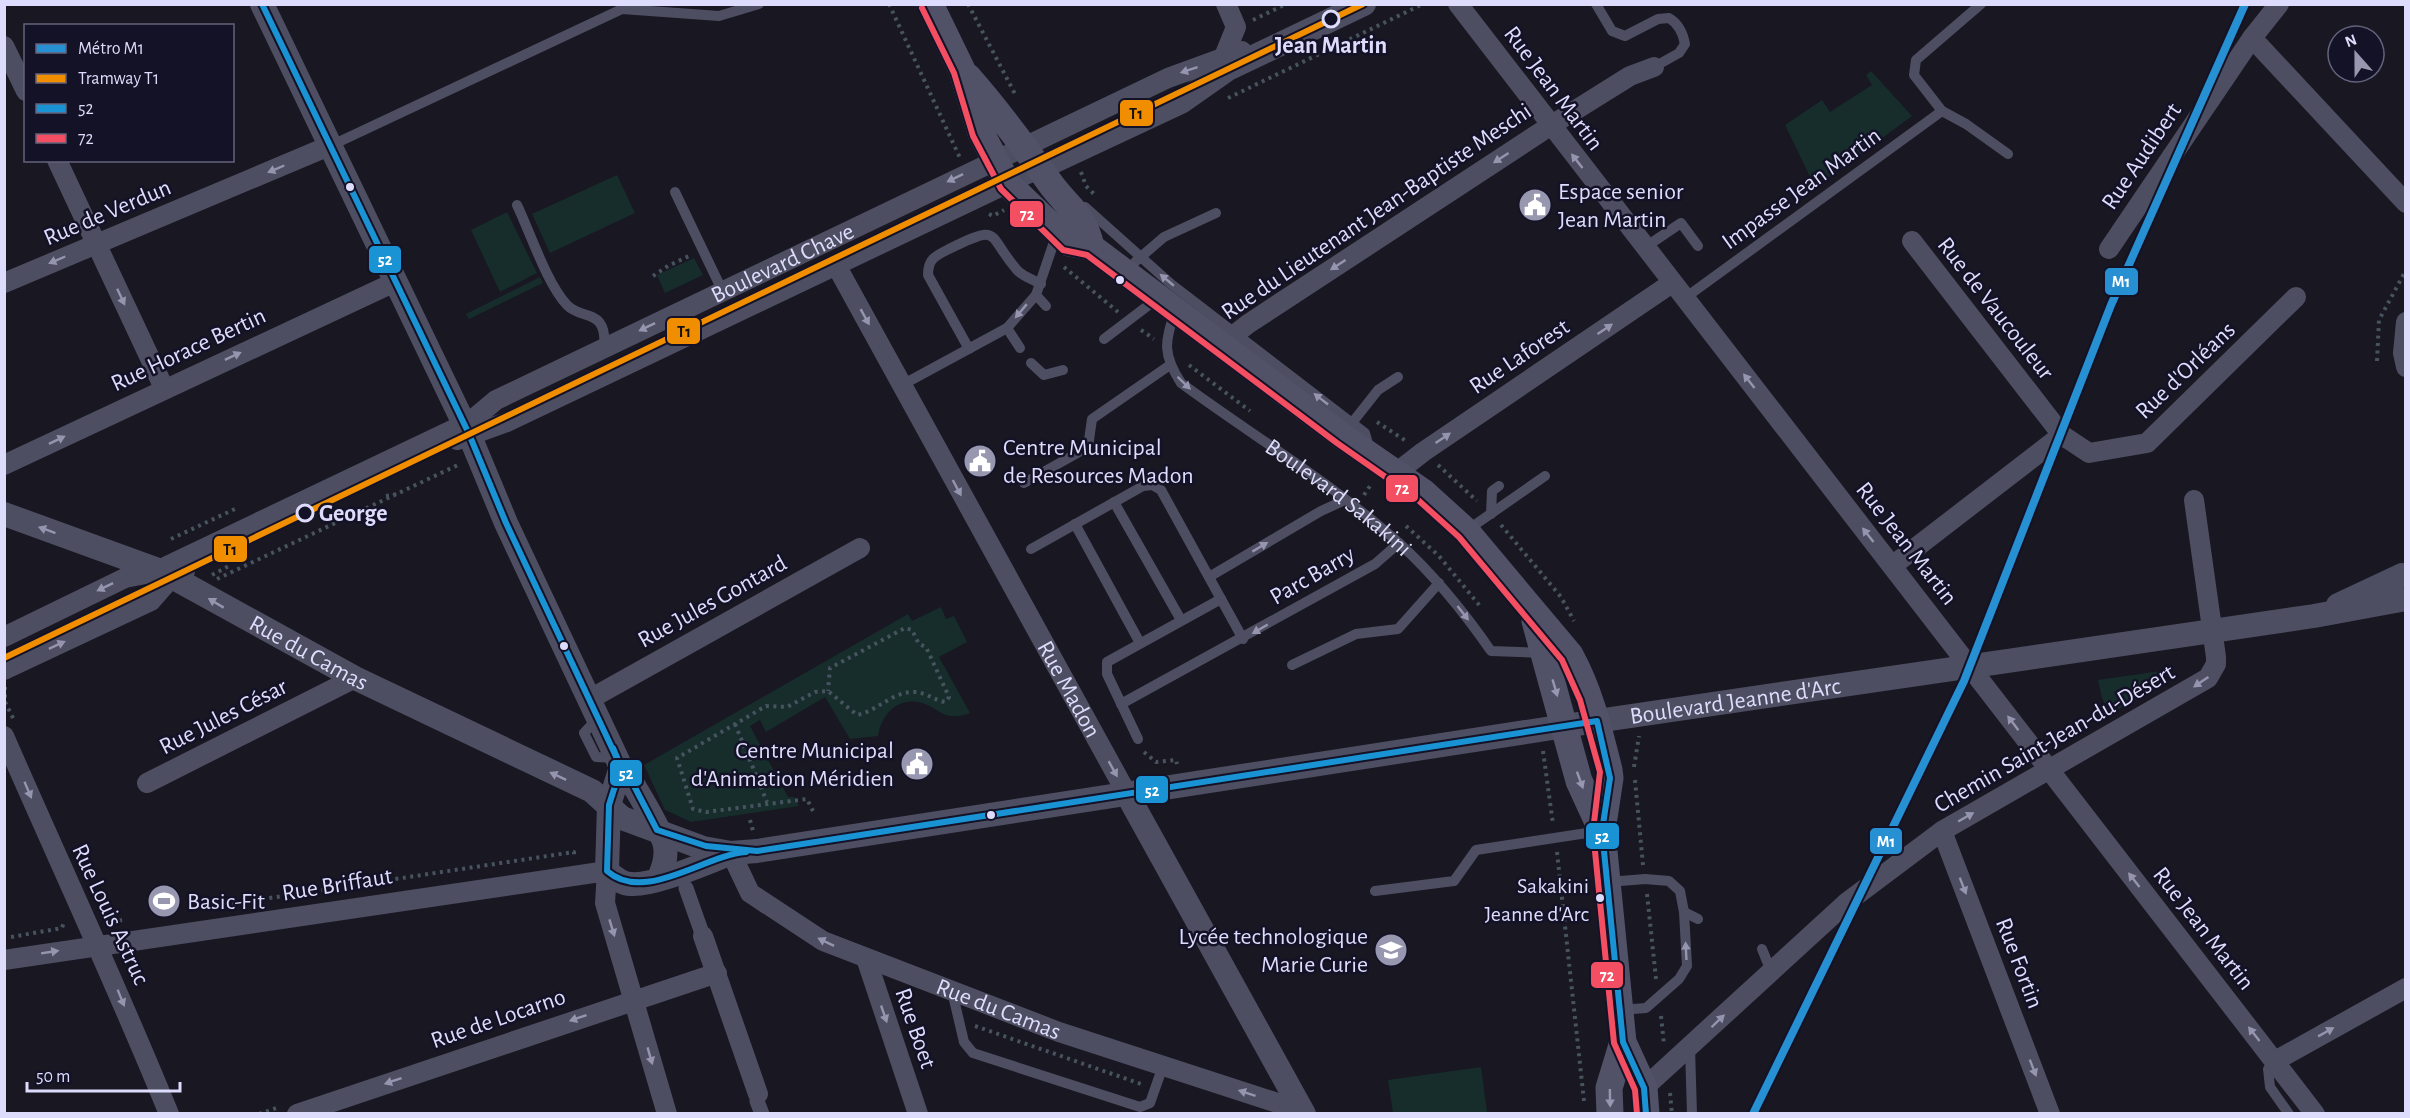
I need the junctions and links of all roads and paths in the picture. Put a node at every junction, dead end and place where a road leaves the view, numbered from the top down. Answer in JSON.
{"nodes":[{"id":1,"x":262,"y":4,"type":"edge"},
{"id":2,"x":759,"y":4,"type":"edge"},
{"id":3,"x":889,"y":4,"type":"edge"},
{"id":4,"x":930,"y":4,"type":"edge"},
{"id":5,"x":968,"y":4,"type":"edge"},
{"id":6,"x":1226,"y":4,"type":"edge"},
{"id":7,"x":1286,"y":4,"type":"edge"},
{"id":8,"x":1339,"y":4,"type":"edge"},
{"id":9,"x":1364,"y":4,"type":"edge"},
{"id":10,"x":1458,"y":4,"type":"edge"},
{"id":11,"x":1596,"y":4,"type":"edge"},
{"id":12,"x":1981,"y":4,"type":"edge"},
{"id":13,"x":2279,"y":4,"type":"edge"},
{"id":14,"x":1423,"y":5,"type":"edge"},
{"id":15,"x":622,"y":7,"type":"edge"},
{"id":16,"x":1247,"y":23,"type":"dead end"},
{"id":17,"x":2252,"y":38,"type":"junction"},
{"id":18,"x":4,"y":46,"type":"edge"},
{"id":19,"x":1223,"y":59,"type":"junction"},
{"id":20,"x":1654,"y":67,"type":"joint"},
{"id":21,"x":962,"y":70,"type":"junction"},
{"id":22,"x":24,"y":87,"type":"edge"},
{"id":23,"x":1017,"y":98,"type":"dead end"},
{"id":24,"x":1221,"y":101,"type":"dead end"},
{"id":25,"x":1942,"y":111,"type":"junction"},
{"id":26,"x":1550,"y":126,"type":"junction"},
{"id":27,"x":329,"y":146,"type":"junction"},
{"id":28,"x":1024,"y":146,"type":"junction"},
{"id":29,"x":2008,"y":154,"type":"dead end"},
{"id":30,"x":995,"y":159,"type":"junction"},
{"id":31,"x":58,"y":162,"type":"edge"},
{"id":32,"x":961,"y":162,"type":"dead end"},
{"id":33,"x":1089,"y":165,"type":"dead end"},
{"id":34,"x":1080,"y":170,"type":"dead end"},
{"id":35,"x":1043,"y":172,"type":"junction"},
{"id":36,"x":1008,"y":184,"type":"junction"},
{"id":37,"x":675,"y":192,"type":"dead end"},
{"id":38,"x":2406,"y":203,"type":"edge"},
{"id":39,"x":517,"y":205,"type":"dead end"},
{"id":40,"x":1216,"y":213,"type":"dead end"},
{"id":41,"x":1057,"y":232,"type":"junction"},
{"id":42,"x":1912,"y":240,"type":"dead end"},
{"id":43,"x":96,"y":244,"type":"junction"},
{"id":44,"x":1698,"y":246,"type":"dead end"},
{"id":45,"x":1091,"y":247,"type":"junction"},
{"id":46,"x":1644,"y":248,"type":"junction"},
{"id":47,"x":703,"y":249,"type":"junction"},
{"id":48,"x":2109,"y":249,"type":"dead end"},
{"id":49,"x":836,"y":265,"type":"junction"},
{"id":50,"x":1132,"y":265,"type":"junction"},
{"id":51,"x":2406,"y":270,"type":"edge"},
{"id":52,"x":653,"y":276,"type":"dead end"},
{"id":53,"x":395,"y":282,"type":"junction"},
{"id":54,"x":4,"y":283,"type":"edge"},
{"id":55,"x":1041,"y":284,"type":"junction"},
{"id":56,"x":722,"y":290,"type":"junction"},
{"id":57,"x":1678,"y":291,"type":"junction"},
{"id":58,"x":1036,"y":295,"type":"junction"},
{"id":59,"x":2296,"y":297,"type":"dead end"},
{"id":60,"x":1167,"y":305,"type":"junction"},
{"id":61,"x":1046,"y":306,"type":"dead end"},
{"id":62,"x":2406,"y":322,"type":"edge"},
{"id":63,"x":1006,"y":328,"type":"junction"},
{"id":64,"x":1104,"y":339,"type":"dead end"},
{"id":65,"x":1228,"y":339,"type":"junction"},
{"id":66,"x":1020,"y":348,"type":"dead end"},
{"id":67,"x":604,"y":349,"type":"junction"},
{"id":68,"x":969,"y":349,"type":"junction"},
{"id":69,"x":2377,"y":361,"type":"dead end"},
{"id":70,"x":1031,"y":363,"type":"dead end"},
{"id":71,"x":1170,"y":365,"type":"junction"},
{"id":72,"x":2406,"y":367,"type":"edge"},
{"id":73,"x":1063,"y":370,"type":"dead end"},
{"id":74,"x":1398,"y":377,"type":"dead end"},
{"id":75,"x":902,"y":385,"type":"junction"},
{"id":76,"x":164,"y":388,"type":"junction"},
{"id":77,"x":467,"y":430,"type":"junction"},
{"id":78,"x":1347,"y":430,"type":"junction"},
{"id":79,"x":2062,"y":435,"type":"junction"},
{"id":80,"x":465,"y":461,"type":"dead end"},
{"id":81,"x":4,"y":465,"type":"edge"},
{"id":82,"x":1396,"y":473,"type":"junction"},
{"id":83,"x":1545,"y":476,"type":"dead end"},
{"id":84,"x":1024,"y":483,"type":"dead end"},
{"id":85,"x":1499,"y":486,"type":"dead end"},
{"id":86,"x":403,"y":493,"type":"junction"},
{"id":87,"x":386,"y":496,"type":"dead end"},
{"id":88,"x":1345,"y":500,"type":"junction"},
{"id":89,"x":2194,"y":500,"type":"dead end"},
{"id":90,"x":1114,"y":502,"type":"junction"},
{"id":91,"x":4,"y":514,"type":"edge"},
{"id":92,"x":1491,"y":514,"type":"junction"},
{"id":93,"x":1075,"y":524,"type":"junction"},
{"id":94,"x":1466,"y":531,"type":"junction"},
{"id":95,"x":1399,"y":543,"type":"junction"},
{"id":96,"x":860,"y":548,"type":"dead end"},
{"id":97,"x":1031,"y":549,"type":"dead end"},
{"id":98,"x":229,"y":566,"type":"dead end"},
{"id":99,"x":1892,"y":566,"type":"junction"},
{"id":100,"x":167,"y":574,"type":"junction"},
{"id":101,"x":1209,"y":577,"type":"junction"},
{"id":102,"x":2404,"y":578,"type":"edge"},
{"id":103,"x":1439,"y":583,"type":"junction"},
{"id":104,"x":1221,"y":599,"type":"junction"},
{"id":105,"x":2406,"y":599,"type":"edge"},
{"id":106,"x":1532,"y":612,"type":"junction"},
{"id":107,"x":2314,"y":616,"type":"junction"},
{"id":108,"x":1181,"y":620,"type":"junction"},
{"id":109,"x":2212,"y":630,"type":"junction"},
{"id":110,"x":4,"y":637,"type":"edge"},
{"id":111,"x":1243,"y":639,"type":"junction"},
{"id":112,"x":1140,"y":643,"type":"junction"},
{"id":113,"x":1544,"y":653,"type":"junction"},
{"id":114,"x":1292,"y":665,"type":"dead end"},
{"id":115,"x":1971,"y":666,"type":"junction"},
{"id":116,"x":4,"y":670,"type":"edge"},
{"id":117,"x":354,"y":678,"type":"junction"},
{"id":118,"x":828,"y":691,"type":"junction"},
{"id":119,"x":1121,"y":704,"type":"junction"},
{"id":120,"x":594,"y":708,"type":"junction"},
{"id":121,"x":1597,"y":720,"type":"junction"},
{"id":122,"x":735,"y":724,"type":"junction"},
{"id":123,"x":1565,"y":726,"type":"junction"},
{"id":124,"x":1639,"y":735,"type":"dead end"},
{"id":125,"x":4,"y":736,"type":"edge"},
{"id":126,"x":1138,"y":739,"type":"joint"},
{"id":127,"x":1543,"y":748,"type":"dead end"},
{"id":128,"x":619,"y":763,"type":"junction"},
{"id":129,"x":2048,"y":769,"type":"junction"},
{"id":130,"x":1179,"y":773,"type":"dead end"},
{"id":131,"x":147,"y":783,"type":"dead end"},
{"id":132,"x":1127,"y":794,"type":"junction"},
{"id":133,"x":767,"y":802,"type":"junction"},
{"id":134,"x":609,"y":805,"type":"junction"},
{"id":135,"x":813,"y":811,"type":"dead end"},
{"id":136,"x":657,"y":830,"type":"junction"},
{"id":137,"x":1602,"y":831,"type":"junction"},
{"id":138,"x":1942,"y":831,"type":"junction"},
{"id":139,"x":1555,"y":838,"type":"junction"},
{"id":140,"x":731,"y":853,"type":"junction"},
{"id":141,"x":574,"y":858,"type":"dead end"},
{"id":142,"x":607,"y":871,"type":"junction"},
{"id":143,"x":659,"y":878,"type":"junction"},
{"id":144,"x":1645,"y":879,"type":"junction"},
{"id":145,"x":1607,"y":882,"type":"junction"},
{"id":146,"x":686,"y":888,"type":"dead end"},
{"id":147,"x":1375,"y":891,"type":"dead end"},
{"id":148,"x":203,"y":908,"type":"dead end"},
{"id":149,"x":1684,"y":912,"type":"junction"},
{"id":150,"x":67,"y":914,"type":"dead end"},
{"id":151,"x":1698,"y":919,"type":"dead end"},
{"id":152,"x":704,"y":936,"type":"joint"},
{"id":153,"x":4,"y":938,"type":"edge"},
{"id":154,"x":96,"y":945,"type":"junction"},
{"id":155,"x":1762,"y":950,"type":"dead end"},
{"id":156,"x":866,"y":958,"type":"junction"},
{"id":157,"x":4,"y":960,"type":"edge"},
{"id":158,"x":1771,"y":970,"type":"junction"},
{"id":159,"x":717,"y":973,"type":"junction"},
{"id":160,"x":2406,"y":988,"type":"edge"},
{"id":161,"x":952,"y":991,"type":"junction"},
{"id":162,"x":1659,"y":998,"type":"junction"},
{"id":163,"x":633,"y":1000,"type":"junction"},
{"id":164,"x":1620,"y":1010,"type":"junction"},
{"id":165,"x":957,"y":1013,"type":"junction"},
{"id":166,"x":1623,"y":1042,"type":"junction"},
{"id":167,"x":1690,"y":1048,"type":"junction"},
{"id":168,"x":1665,"y":1053,"type":"dead end"},
{"id":169,"x":2275,"y":1060,"type":"junction"},
{"id":170,"x":1163,"y":1066,"type":"junction"},
{"id":171,"x":1145,"y":1086,"type":"dead end"},
{"id":172,"x":1645,"y":1101,"type":"edge"},
{"id":173,"x":1584,"y":1102,"type":"dead end"},
{"id":174,"x":760,"y":1104,"type":"edge"},
{"id":175,"x":305,"y":1112,"type":"edge"},
{"id":176,"x":1303,"y":1112,"type":"edge"},
{"id":177,"x":169,"y":1113,"type":"edge"},
{"id":178,"x":667,"y":1113,"type":"edge"},
{"id":179,"x":918,"y":1113,"type":"edge"},
{"id":180,"x":1610,"y":1113,"type":"edge"},
{"id":181,"x":1692,"y":1113,"type":"edge"},
{"id":182,"x":2050,"y":1113,"type":"edge"},
{"id":183,"x":2289,"y":1113,"type":"edge"},
{"id":184,"x":2315,"y":1113,"type":"edge"}],
"edges":[{"from":1,"to":27,"type":"street"},
{"from":2,"to":15,"type":"lane"},
{"from":3,"to":32,"type":"path"},
{"from":4,"to":21,"type":"main road"},
{"from":5,"to":23,"type":"path"},
{"from":6,"to":19,"type":"street"},
{"from":7,"to":16,"type":"path"},
{"from":8,"to":19,"type":"street","name":"Boulevard Chave"},
{"from":9,"to":35,"type":"street","name":"Boulevard Chave"},
{"from":10,"to":26,"type":"street","name":"Rue Jean Martin"},
{"from":11,"to":20,"type":"lane"},
{"from":12,"to":25,"type":"lane"},
{"from":13,"to":17,"type":"street","name":"Rue Audibert"},
{"from":14,"to":24,"type":"path"},
{"from":15,"to":27,"type":"lane"},
{"from":17,"to":38,"type":"street"},
{"from":17,"to":48,"type":"street","name":"Rue Audibert"},
{"from":18,"to":22,"type":"street"},
{"from":19,"to":28,"type":"street","name":"Boulevard Chave","one_way":true},
{"from":20,"to":26,"type":"street","name":"Rue du Lieutenant Jean-Baptiste Meschi"},
{"from":21,"to":28,"type":"main road"},
{"from":21,"to":30,"type":"main road"},
{"from":25,"to":29,"type":"lane"},
{"from":25,"to":57,"type":"lane","name":"Impasse Jean Martin"},
{"from":46,"to":26,"type":"street","name":"Rue Jean Martin","one_way":true},
{"from":26,"to":65,"type":"street","name":"Rue du Lieutenant Jean-Baptiste Meschi","one_way":true},
{"from":27,"to":43,"type":"street","name":"Rue de Verdun","one_way":true},
{"from":27,"to":53,"type":"street"},
{"from":28,"to":30,"type":"street","name":"Boulevard Chave"},
{"from":28,"to":35,"type":"main road"},
{"from":30,"to":36,"type":"main road"},
{"from":30,"to":56,"type":"street","name":"Boulevard Chave","one_way":true},
{"from":31,"to":43,"type":"street"},
{"from":33,"to":34,"type":"path"},
{"from":35,"to":36,"type":"street","name":"Boulevard Chave"},
{"from":35,"to":45,"type":"main road"},
{"from":35,"to":50,"type":"lane"},
{"from":36,"to":41,"type":"main road"},
{"from":36,"to":49,"type":"street","name":"Boulevard Chave"},
{"from":37,"to":47,"type":"lane"},
{"from":39,"to":67,"type":"lane"},
{"from":40,"to":50,"type":"lane"},
{"from":41,"to":45,"type":"main road"},
{"from":41,"to":55,"type":"lane"},
{"from":42,"to":79,"type":"street","name":"Rue de Vaucouleur"},
{"from":43,"to":54,"type":"street","name":"Rue de Verdun","one_way":true},
{"from":43,"to":76,"type":"street","one_way":true},
{"from":44,"to":46,"type":"lane"},
{"from":45,"to":50,"type":"main road"},
{"from":46,"to":57,"type":"street","name":"Rue Jean Martin"},
{"from":47,"to":52,"type":"path"},
{"from":47,"to":56,"type":"lane"},
{"from":49,"to":75,"type":"street","name":"Rue Madon","one_way":true},
{"from":49,"to":77,"type":"street","name":"Boulevard Chave"},
{"from":50,"to":60,"type":"main road"},
{"from":65,"to":50,"type":"lane","one_way":true},
{"from":51,"to":69,"type":"path"},
{"from":76,"to":53,"type":"street","name":"Rue Horace Bertin","one_way":true},
{"from":53,"to":77,"type":"street"},
{"from":55,"to":58,"type":"lane"},
{"from":55,"to":68,"type":"lane"},
{"from":56,"to":67,"type":"street","name":"Boulevard Chave","one_way":true},
{"from":82,"to":57,"type":"street","name":"Rue Laforest","one_way":true},
{"from":99,"to":57,"type":"street","name":"Rue Jean Martin","one_way":true},
{"from":58,"to":61,"type":"lane"},
{"from":58,"to":63,"type":"lane","one_way":true},
{"from":59,"to":79,"type":"street","name":"Rue d'Orléans"},
{"from":60,"to":64,"type":"lane"},
{"from":60,"to":65,"type":"main road"},
{"from":60,"to":71,"type":"lane"},
{"from":62,"to":72,"type":"street"},
{"from":63,"to":66,"type":"lane"},
{"from":63,"to":68,"type":"lane"},
{"from":65,"to":78,"type":"main road"},
{"from":67,"to":77,"type":"street","name":"Boulevard Chave"},
{"from":68,"to":75,"type":"lane"},
{"from":70,"to":73,"type":"lane"},
{"from":71,"to":84,"type":"lane"},
{"from":71,"to":88,"type":"lane","name":"Boulevard Sakakini","one_way":true},
{"from":74,"to":78,"type":"lane"},
{"from":75,"to":132,"type":"street","name":"Rue Madon","one_way":true},
{"from":81,"to":76,"type":"street","name":"Rue Horace Bertin","one_way":true},
{"from":77,"to":100,"type":"street","name":"Boulevard Chave"},
{"from":77,"to":120,"type":"street"},
{"from":78,"to":82,"type":"main road"},
{"from":79,"to":99,"type":"street"},
{"from":80,"to":86,"type":"path"},
{"from":82,"to":94,"type":"main road"},
{"from":83,"to":92,"type":"lane"},
{"from":85,"to":92,"type":"lane"},
{"from":86,"to":87,"type":"path"},
{"from":86,"to":98,"type":"path"},
{"from":88,"to":95,"type":"lane","name":"Boulevard Sakakini"},
{"from":101,"to":88,"type":"lane","name":"Parc Barry","one_way":true},
{"from":89,"to":109,"type":"street","name":"Chemin Saint-Jean-du-Désert"},
{"from":90,"to":93,"type":"lane"},
{"from":90,"to":101,"type":"lane"},
{"from":90,"to":108,"type":"lane"},
{"from":100,"to":91,"type":"street","name":"Rue du Camas","one_way":true},
{"from":92,"to":94,"type":"lane"},
{"from":93,"to":97,"type":"lane"},
{"from":93,"to":112,"type":"lane"},
{"from":94,"to":106,"type":"main road"},
{"from":95,"to":103,"type":"lane","name":"Boulevard Sakakini"},
{"from":95,"to":111,"type":"lane","name":"Parc Barry","one_way":true},
{"from":96,"to":120,"type":"street","name":"Rue Jules Gontard"},
{"from":99,"to":115,"type":"street","name":"Rue Jean Martin"},
{"from":100,"to":110,"type":"street","name":"Boulevard Chave","one_way":true},
{"from":116,"to":100,"type":"street","name":"Boulevard Chave","one_way":true},
{"from":117,"to":100,"type":"street","name":"Rue du Camas","one_way":true},
{"from":101,"to":104,"type":"lane"},
{"from":102,"to":107,"type":"street","name":"Boulevard Jeanne d'Arc"},
{"from":103,"to":113,"type":"lane","name":"Boulevard Sakakini","one_way":true},
{"from":103,"to":114,"type":"lane"},
{"from":104,"to":108,"type":"lane"},
{"from":104,"to":111,"type":"lane"},
{"from":105,"to":107,"type":"street","name":"Boulevard Jeanne d'Arc"},
{"from":106,"to":113,"type":"main road"},
{"from":106,"to":121,"type":"main road"},
{"from":107,"to":109,"type":"street","name":"Boulevard Jeanne d'Arc"},
{"from":108,"to":112,"type":"lane"},
{"from":109,"to":115,"type":"street","name":"Boulevard Jeanne d'Arc"},
{"from":109,"to":129,"type":"street","name":"Chemin Saint-Jean-du-Désert","one_way":true},
{"from":111,"to":119,"type":"lane","name":"Parc Barry"},
{"from":112,"to":119,"type":"lane"},
{"from":113,"to":123,"type":"main road","one_way":true},
{"from":115,"to":121,"type":"street","name":"Boulevard Jeanne d'Arc"},
{"from":129,"to":115,"type":"street","name":"Rue Jean Martin","one_way":true},
{"from":117,"to":131,"type":"street","name":"Rue Jules César"},
{"from":134,"to":117,"type":"street","name":"Rue du Camas","one_way":true},
{"from":118,"to":118,"type":"path"},
{"from":118,"to":122,"type":"path"},
{"from":119,"to":126,"type":"lane"},
{"from":120,"to":128,"type":"street"},
{"from":121,"to":123,"type":"street","name":"Boulevard Jeanne d'Arc"},
{"from":121,"to":137,"type":"main road"},
{"from":122,"to":133,"type":"path"},
{"from":122,"to":133,"type":"path"},
{"from":123,"to":132,"type":"street","name":"Boulevard Jeanne d'Arc"},
{"from":123,"to":137,"type":"main road","one_way":true},
{"from":124,"to":144,"type":"path"},
{"from":125,"to":154,"type":"street","name":"Rue Louis Astruc","one_way":true},
{"from":126,"to":130,"type":"path"},
{"from":127,"to":139,"type":"path"},
{"from":128,"to":134,"type":"street"},
{"from":128,"to":136,"type":"street"},
{"from":138,"to":129,"type":"street","name":"Chemin Saint-Jean-du-Désert","one_way":true},
{"from":169,"to":129,"type":"street","name":"Rue Jean Martin","one_way":true},
{"from":132,"to":140,"type":"street","name":"Boulevard Jeanne d'Arc"},
{"from":132,"to":176,"type":"street","name":"Rue Madon"},
{"from":133,"to":135,"type":"path"},
{"from":134,"to":136,"type":"street","name":"Rue du Camas"},
{"from":134,"to":142,"type":"street"},
{"from":136,"to":140,"type":"street","name":"Boulevard Jeanne d'Arc"},
{"from":136,"to":143,"type":"street"},
{"from":137,"to":139,"type":"lane"},
{"from":137,"to":145,"type":"main road"},
{"from":138,"to":158,"type":"street","name":"Chemin Saint-Jean-du-Désert"},
{"from":138,"to":182,"type":"street","name":"Rue Fortin","one_way":true},
{"from":139,"to":147,"type":"lane"},
{"from":139,"to":173,"type":"path"},
{"from":140,"to":143,"type":"street","name":"Boulevard Jeanne d'Arc"},
{"from":156,"to":140,"type":"street","name":"Rue du Camas","one_way":true},
{"from":141,"to":148,"type":"path"},
{"from":142,"to":143,"type":"street","name":"Boulevard Jeanne d'Arc"},
{"from":142,"to":154,"type":"street","name":"Rue Briffaut"},
{"from":142,"to":163,"type":"street","one_way":true},
{"from":144,"to":145,"type":"lane"},
{"from":144,"to":149,"type":"lane"},
{"from":144,"to":162,"type":"path"},
{"from":145,"to":164,"type":"main road"},
{"from":146,"to":152,"type":"street"},
{"from":149,"to":151,"type":"lane"},
{"from":162,"to":149,"type":"lane","one_way":true},
{"from":150,"to":153,"type":"path"},
{"from":152,"to":159,"type":"street"},
{"from":157,"to":154,"type":"street","name":"Rue Briffaut","one_way":true},
{"from":154,"to":177,"type":"street","name":"Rue Louis Astruc","one_way":true},
{"from":155,"to":158,"type":"lane"},
{"from":156,"to":161,"type":"street","name":"Rue du Camas"},
{"from":156,"to":179,"type":"street","name":"Rue Boet","one_way":true},
{"from":167,"to":158,"type":"street","name":"Chemin Saint-Jean-du-Désert","one_way":true},
{"from":159,"to":163,"type":"street","name":"Rue de Locarno"},
{"from":159,"to":174,"type":"street"},
{"from":169,"to":160,"type":"street","one_way":true},
{"from":161,"to":165,"type":"lane"},
{"from":161,"to":170,"type":"street","name":"Rue du Camas"},
{"from":162,"to":164,"type":"lane"},
{"from":162,"to":168,"type":"path"},
{"from":163,"to":175,"type":"street","name":"Rue de Locarno","one_way":true},
{"from":163,"to":178,"type":"street","one_way":true},
{"from":164,"to":166,"type":"main road"},
{"from":165,"to":170,"type":"lane"},
{"from":165,"to":171,"type":"path"},
{"from":166,"to":172,"type":"main road"},
{"from":166,"to":180,"type":"main road","one_way":true},
{"from":167,"to":172,"type":"street","name":"Chemin Saint-Jean-du-Désert"},
{"from":167,"to":181,"type":"lane"},
{"from":169,"to":183,"type":"lane"},
{"from":169,"to":184,"type":"street","name":"Rue Jean Martin"},
{"from":176,"to":170,"type":"street","name":"Rue du Camas","one_way":true}]}
